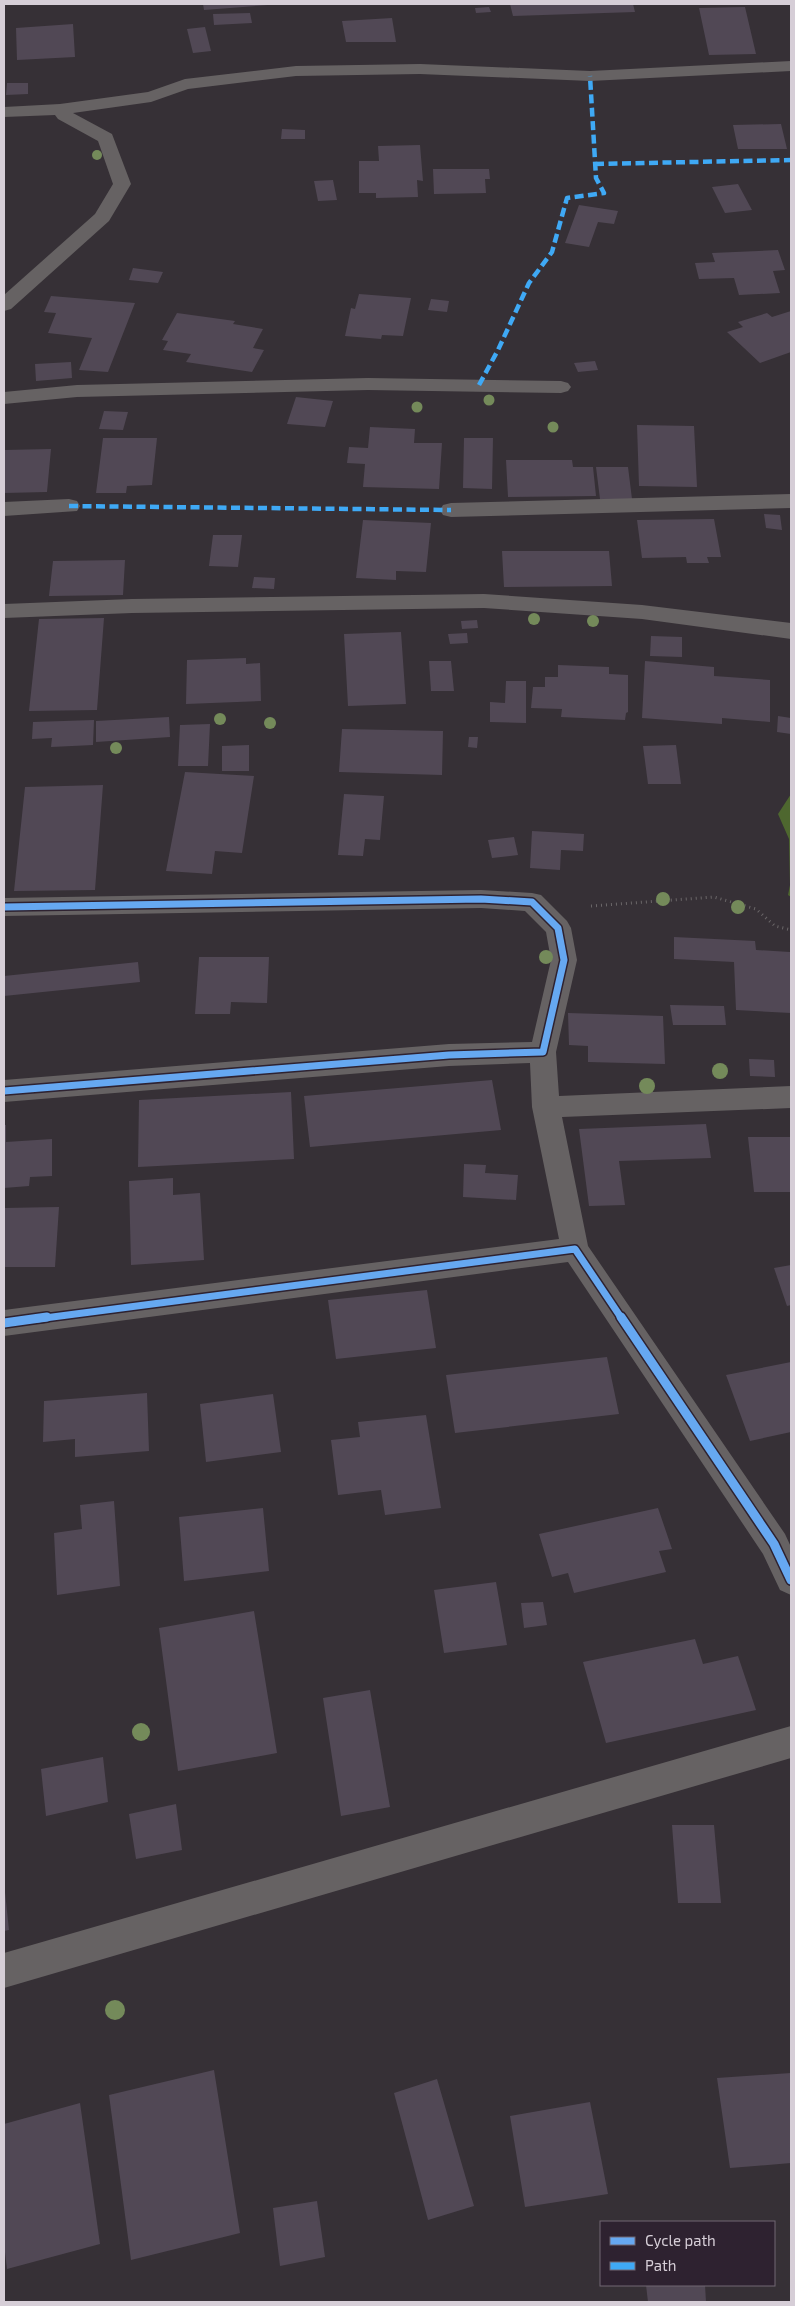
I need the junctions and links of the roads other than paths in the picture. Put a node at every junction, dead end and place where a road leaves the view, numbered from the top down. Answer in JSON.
{"nodes":[{"id":1,"x":791,"y":66,"type":"edge"},
{"id":2,"x":60,"y":109,"type":"junction"},
{"id":3,"x":4,"y":112,"type":"edge"},
{"id":4,"x":4,"y":305,"type":"edge"},
{"id":5,"x":560,"y":387,"type":"dead end"},
{"id":6,"x":4,"y":398,"type":"edge"},
{"id":7,"x":791,"y":501,"type":"edge"},
{"id":8,"x":69,"y":506,"type":"dead end"},
{"id":9,"x":4,"y":509,"type":"edge"},
{"id":10,"x":451,"y":510,"type":"dead end"},
{"id":11,"x":4,"y":611,"type":"edge"},
{"id":12,"x":791,"y":631,"type":"edge"},
{"id":13,"x":4,"y":907,"type":"edge"},
{"id":14,"x":543,"y":1052,"type":"junction"},
{"id":15,"x":4,"y":1091,"type":"edge"},
{"id":16,"x":791,"y":1096,"type":"edge"},
{"id":17,"x":546,"y":1107,"type":"junction"},
{"id":18,"x":575,"y":1249,"type":"junction"},
{"id":19,"x":4,"y":1323,"type":"edge"},
{"id":20,"x":783,"y":1539,"type":"edge"},
{"id":21,"x":791,"y":1580,"type":"edge"},
{"id":22,"x":791,"y":1742,"type":"edge"},
{"id":23,"x":4,"y":1971,"type":"edge"}],
"edges":[{"from":1,"to":2,"type":"street"},
{"from":2,"to":3,"type":"street"},
{"from":2,"to":4,"type":"street"},
{"from":5,"to":6,"type":"street"},
{"from":7,"to":10,"type":"street"},
{"from":8,"to":9,"type":"street"},
{"from":11,"to":12,"type":"street"},
{"from":13,"to":14,"type":"street"},
{"from":14,"to":15,"type":"street"},
{"from":14,"to":17,"type":"street"},
{"from":16,"to":17,"type":"street"},
{"from":17,"to":18,"type":"street"},
{"from":18,"to":19,"type":"street"},
{"from":18,"to":20,"type":"street"},
{"from":20,"to":21,"type":"street"},
{"from":22,"to":23,"type":"street"}]}
